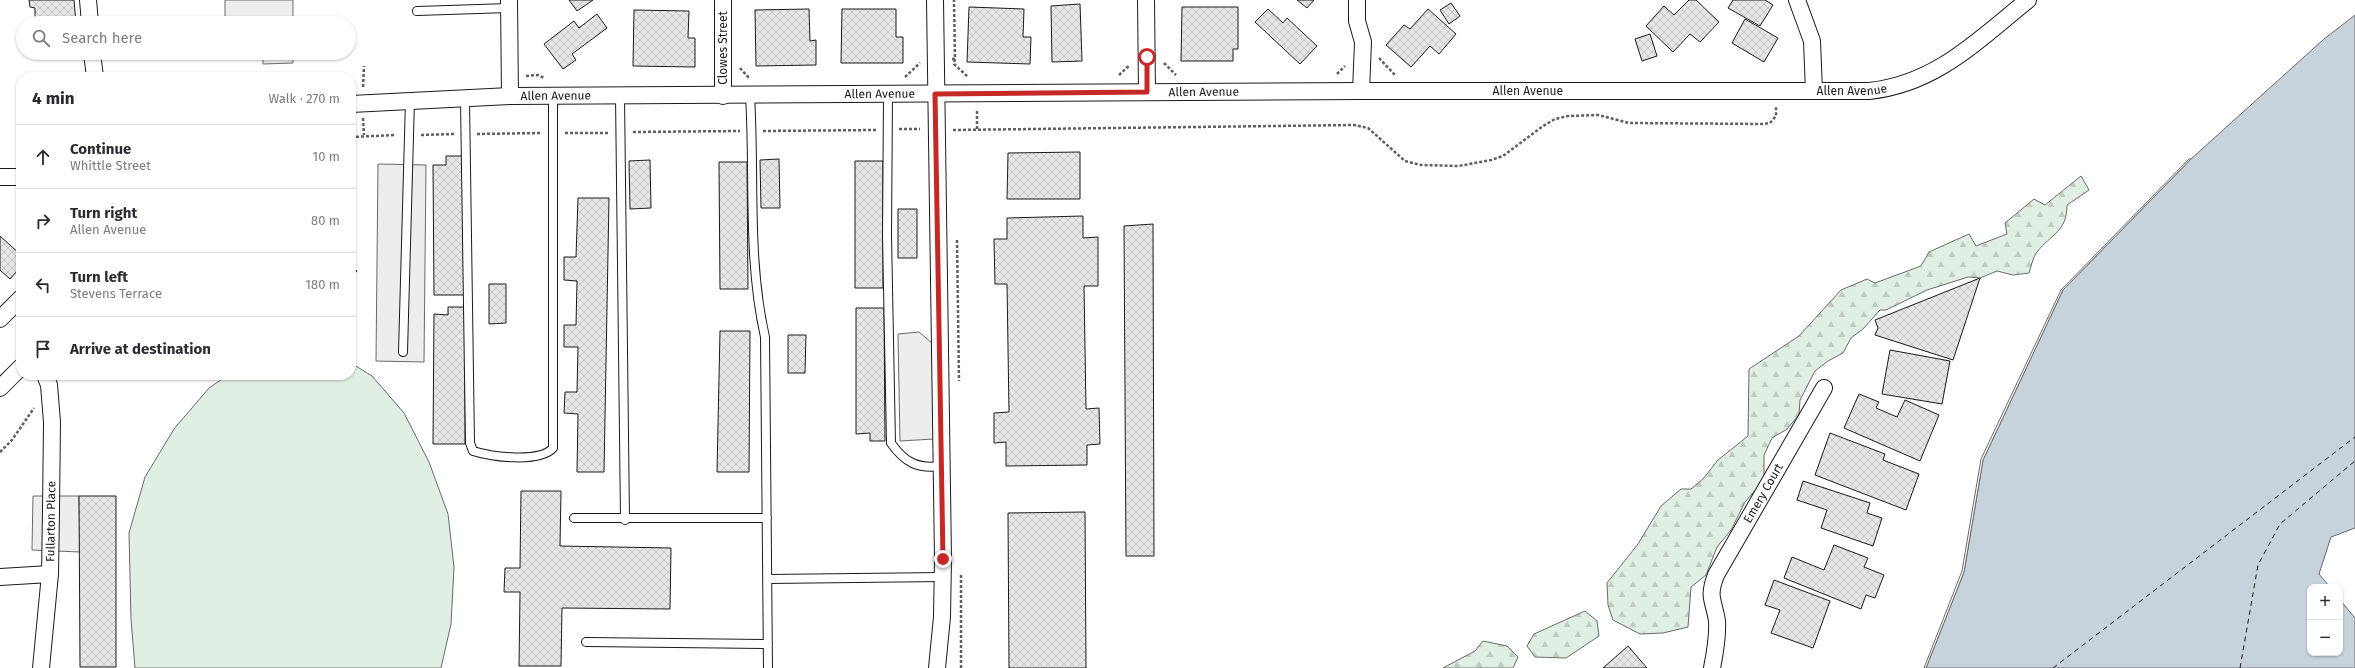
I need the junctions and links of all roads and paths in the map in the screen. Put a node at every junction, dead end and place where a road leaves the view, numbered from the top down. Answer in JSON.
{"nodes":[{"id":1,"x":88,"y":0,"type":"edge"},
{"id":2,"x":723,"y":0,"type":"edge"},
{"id":3,"x":935,"y":0,"type":"edge"},
{"id":4,"x":954,"y":0,"type":"edge"},
{"id":5,"x":1146,"y":0,"type":"edge"},
{"id":6,"x":1357,"y":0,"type":"edge"},
{"id":7,"x":2028,"y":0,"type":"edge"},
{"id":8,"x":1800,"y":1,"type":"edge"},
{"id":9,"x":509,"y":4,"type":"edge"},
{"id":10,"x":417,"y":11,"type":"dead end"},
{"id":11,"x":89,"y":16,"type":"edge"},
{"id":12,"x":1147,"y":57,"type":"junction"},
{"id":13,"x":935,"y":59,"type":"junction"},
{"id":14,"x":955,"y":59,"type":"junction"},
{"id":15,"x":93,"y":60,"type":"edge"},
{"id":16,"x":740,"y":61,"type":"dead end"},
{"id":17,"x":94,"y":72,"type":"edge"},
{"id":18,"x":904,"y":78,"type":"dead end"},
{"id":19,"x":974,"y":78,"type":"dead end"},
{"id":20,"x":1116,"y":78,"type":"dead end"},
{"id":21,"x":751,"y":80,"type":"dead end"},
{"id":22,"x":1361,"y":91,"type":"junction"},
{"id":23,"x":1814,"y":91,"type":"junction"},
{"id":24,"x":1147,"y":92,"type":"junction"},
{"id":25,"x":935,"y":94,"type":"junction"},
{"id":26,"x":888,"y":95,"type":"junction"},
{"id":27,"x":510,"y":96,"type":"junction"},
{"id":28,"x":553,"y":96,"type":"junction"},
{"id":29,"x":620,"y":96,"type":"junction"},
{"id":30,"x":723,"y":96,"type":"junction"},
{"id":31,"x":750,"y":96,"type":"junction"},
{"id":32,"x":465,"y":99,"type":"junction"},
{"id":33,"x":410,"y":100,"type":"junction"},
{"id":34,"x":356,"y":104,"type":"edge"},
{"id":35,"x":936,"y":129,"type":"junction"},
{"id":36,"x":977,"y":129,"type":"dead end"},
{"id":37,"x":888,"y":130,"type":"junction"},
{"id":38,"x":751,"y":131,"type":"junction"},
{"id":39,"x":553,"y":133,"type":"junction"},
{"id":40,"x":621,"y":133,"type":"junction"},
{"id":41,"x":466,"y":134,"type":"junction"},
{"id":42,"x":409,"y":135,"type":"junction"},
{"id":43,"x":356,"y":137,"type":"edge"},
{"id":44,"x":0,"y":177,"type":"edge"},
{"id":45,"x":16,"y":177,"type":"edge"},
{"id":46,"x":16,"y":303,"type":"edge"},
{"id":47,"x":0,"y":319,"type":"edge"},
{"id":48,"x":403,"y":352,"type":"dead end"},
{"id":49,"x":16,"y":372,"type":"edge"},
{"id":50,"x":47,"y":382,"type":"edge"},
{"id":51,"x":0,"y":388,"type":"edge"},
{"id":52,"x":1824,"y":388,"type":"dead end"},
{"id":53,"x":0,"y":452,"type":"edge"},
{"id":54,"x":941,"y":466,"type":"junction"},
{"id":55,"x":574,"y":518,"type":"dead end"},
{"id":56,"x":767,"y":518,"type":"junction"},
{"id":57,"x":625,"y":520,"type":"junction"},
{"id":58,"x":50,"y":574,"type":"junction"},
{"id":59,"x":0,"y":577,"type":"edge"},
{"id":60,"x":943,"y":577,"type":"junction"},
{"id":61,"x":768,"y":579,"type":"junction"},
{"id":62,"x":586,"y":642,"type":"dead end"},
{"id":63,"x":768,"y":644,"type":"junction"},
{"id":64,"x":41,"y":668,"type":"edge"},
{"id":65,"x":768,"y":668,"type":"edge"},
{"id":66,"x":937,"y":668,"type":"edge"},
{"id":67,"x":1712,"y":668,"type":"edge"}],
"edges":[{"from":1,"to":11,"type":"street"},
{"from":2,"to":30,"type":"street","name":"Clowes Street"},
{"from":3,"to":13,"type":"street"},
{"from":4,"to":14,"type":"path"},
{"from":5,"to":12,"type":"street"},
{"from":6,"to":22,"type":"street"},
{"from":7,"to":23,"type":"street","name":"Allen Avenue"},
{"from":8,"to":23,"type":"street"},
{"from":9,"to":10,"type":"lane"},
{"from":9,"to":27,"type":"street"},
{"from":12,"to":20,"type":"path"},
{"from":12,"to":24,"type":"street"},
{"from":13,"to":14,"type":"path"},
{"from":13,"to":18,"type":"path"},
{"from":13,"to":25,"type":"street"},
{"from":14,"to":19,"type":"path"},
{"from":15,"to":17,"type":"street"},
{"from":16,"to":21,"type":"path"},
{"from":22,"to":23,"type":"street","name":"Allen Avenue"},
{"from":22,"to":24,"type":"street","name":"Allen Avenue"},
{"from":24,"to":25,"type":"street","name":"Allen Avenue"},
{"from":25,"to":26,"type":"street","name":"Allen Avenue"},
{"from":25,"to":35,"type":"street"},
{"from":26,"to":31,"type":"street","name":"Allen Avenue"},
{"from":26,"to":37,"type":"lane"},
{"from":27,"to":28,"type":"street","name":"Allen Avenue"},
{"from":27,"to":32,"type":"street","name":"Allen Avenue"},
{"from":28,"to":29,"type":"street","name":"Allen Avenue"},
{"from":28,"to":39,"type":"lane"},
{"from":29,"to":30,"type":"street","name":"Allen Avenue"},
{"from":29,"to":40,"type":"lane"},
{"from":30,"to":31,"type":"street","name":"Allen Avenue"},
{"from":31,"to":38,"type":"lane"},
{"from":32,"to":33,"type":"street","name":"Allen Avenue"},
{"from":32,"to":41,"type":"lane"},
{"from":33,"to":34,"type":"street","name":"Allen Avenue"},
{"from":33,"to":42,"type":"lane"},
{"from":35,"to":36,"type":"path"},
{"from":35,"to":37,"type":"path"},
{"from":35,"to":54,"type":"street"},
{"from":37,"to":38,"type":"path"},
{"from":37,"to":54,"type":"lane"},
{"from":38,"to":40,"type":"path"},
{"from":38,"to":56,"type":"lane"},
{"from":39,"to":40,"type":"path"},
{"from":39,"to":41,"type":"path"},
{"from":39,"to":41,"type":"lane"},
{"from":40,"to":57,"type":"lane"},
{"from":41,"to":42,"type":"path"},
{"from":42,"to":43,"type":"path"},
{"from":42,"to":48,"type":"lane"},
{"from":44,"to":45,"type":"street"},
{"from":46,"to":47,"type":"street"},
{"from":49,"to":51,"type":"street"},
{"from":50,"to":53,"type":"path"},
{"from":50,"to":58,"type":"street","name":"Fullarton Place"},
{"from":52,"to":67,"type":"street","name":"Emery Court"},
{"from":54,"to":60,"type":"street"},
{"from":55,"to":57,"type":"lane"},
{"from":56,"to":57,"type":"lane"},
{"from":56,"to":61,"type":"lane"},
{"from":58,"to":59,"type":"street"},
{"from":58,"to":64,"type":"street","name":"Fullarton Place"},
{"from":60,"to":61,"type":"lane"},
{"from":60,"to":66,"type":"street"},
{"from":61,"to":63,"type":"lane"},
{"from":62,"to":63,"type":"lane"},
{"from":63,"to":65,"type":"lane"}]}
